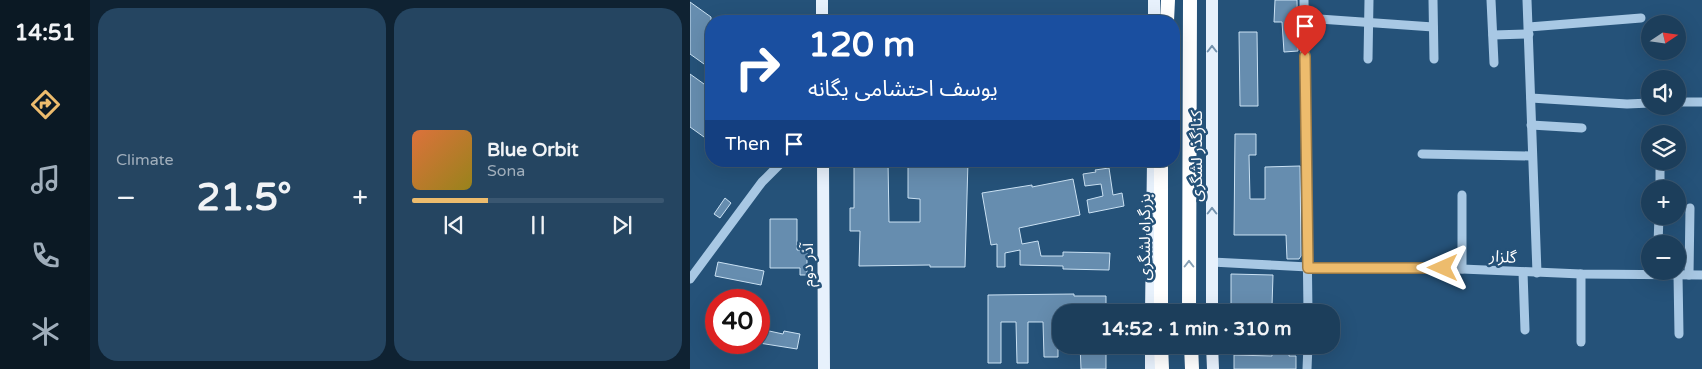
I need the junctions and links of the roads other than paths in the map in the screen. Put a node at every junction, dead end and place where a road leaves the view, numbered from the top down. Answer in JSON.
{"nodes":[{"id":1,"x":822,"y":0,"type":"edge"},
{"id":2,"x":1154,"y":0,"type":"edge"},
{"id":3,"x":1168,"y":0,"type":"edge"},
{"id":4,"x":1190,"y":0,"type":"edge"},
{"id":5,"x":1200,"y":0,"type":"edge"},
{"id":6,"x":1212,"y":0,"type":"edge"},
{"id":7,"x":1304,"y":0,"type":"edge"},
{"id":8,"x":1369,"y":0,"type":"edge"},
{"id":9,"x":1433,"y":0,"type":"edge"},
{"id":10,"x":1491,"y":0,"type":"edge"},
{"id":11,"x":1527,"y":0,"type":"edge"},
{"id":12,"x":822,"y":15,"type":"edge"},
{"id":13,"x":1154,"y":15,"type":"edge"},
{"id":14,"x":1167,"y":15,"type":"edge"},
{"id":15,"x":1305,"y":18,"type":"junction"},
{"id":16,"x":1641,"y":18,"type":"dead end"},
{"id":17,"x":1368,"y":22,"type":"junction"},
{"id":18,"x":1433,"y":26,"type":"junction"},
{"id":19,"x":1529,"y":30,"type":"junction"},
{"id":20,"x":1493,"y":35,"type":"junction"},
{"id":21,"x":1368,"y":59,"type":"dead end"},
{"id":22,"x":1434,"y":59,"type":"dead end"},
{"id":23,"x":1494,"y":63,"type":"dead end"},
{"id":24,"x":1189,"y":73,"type":"junction"},
{"id":25,"x":1530,"y":98,"type":"junction"},
{"id":26,"x":1686,"y":102,"type":"edge"},
{"id":27,"x":1702,"y":102,"type":"edge"},
{"id":28,"x":1641,"y":103,"type":"edge"},
{"id":29,"x":1531,"y":125,"type":"junction"},
{"id":30,"x":1582,"y":128,"type":"dead end"},
{"id":31,"x":1422,"y":154,"type":"dead end"},
{"id":32,"x":1532,"y":156,"type":"junction"},
{"id":33,"x":777,"y":167,"type":"edge"},
{"id":34,"x":822,"y":167,"type":"edge"},
{"id":35,"x":1153,"y":167,"type":"edge"},
{"id":36,"x":1161,"y":167,"type":"edge"},
{"id":37,"x":1660,"y":170,"type":"dead end"},
{"id":38,"x":1660,"y":180,"type":"edge"},
{"id":39,"x":1462,"y":195,"type":"dead end"},
{"id":40,"x":1690,"y":208,"type":"dead end"},
{"id":41,"x":1212,"y":262,"type":"junction"},
{"id":42,"x":1308,"y":268,"type":"junction"},
{"id":43,"x":1462,"y":268,"type":"junction"},
{"id":44,"x":1523,"y":272,"type":"junction"},
{"id":45,"x":1537,"y":273,"type":"junction"},
{"id":46,"x":1641,"y":273,"type":"edge"},
{"id":47,"x":1581,"y":274,"type":"junction"},
{"id":48,"x":1686,"y":275,"type":"edge"},
{"id":49,"x":1689,"y":275,"type":"junction"},
{"id":50,"x":1702,"y":275,"type":"edge"},
{"id":51,"x":690,"y":279,"type":"edge"},
{"id":52,"x":1678,"y":280,"type":"edge"},
{"id":53,"x":1151,"y":304,"type":"edge"},
{"id":54,"x":1161,"y":304,"type":"edge"},
{"id":55,"x":1189,"y":304,"type":"edge"},
{"id":56,"x":1212,"y":304,"type":"edge"},
{"id":57,"x":1308,"y":304,"type":"edge"},
{"id":58,"x":1525,"y":330,"type":"dead end"},
{"id":59,"x":1679,"y":334,"type":"dead end"},
{"id":60,"x":1581,"y":342,"type":"dead end"},
{"id":61,"x":1151,"y":354,"type":"edge"},
{"id":62,"x":1161,"y":354,"type":"edge"},
{"id":63,"x":1191,"y":354,"type":"edge"},
{"id":64,"x":1212,"y":354,"type":"edge"},
{"id":65,"x":1308,"y":354,"type":"edge"},
{"id":66,"x":824,"y":369,"type":"edge"},
{"id":67,"x":1151,"y":369,"type":"edge"},
{"id":68,"x":1162,"y":369,"type":"edge"},
{"id":69,"x":1192,"y":369,"type":"edge"},
{"id":70,"x":1213,"y":369,"type":"edge"},
{"id":71,"x":1308,"y":369,"type":"edge"}],
"edges":[{"from":1,"to":12,"type":"main road"},
{"from":2,"to":13,"type":"main road"},
{"from":3,"to":14,"type":"highway"},
{"from":4,"to":24,"type":"highway"},
{"from":5,"to":24,"type":"highway"},
{"from":41,"to":6,"type":"main road","name":"کنارگذر لشگری","one_way":true},
{"from":7,"to":15,"type":"street"},
{"from":8,"to":17,"type":"street"},
{"from":9,"to":18,"type":"street"},
{"from":10,"to":20,"type":"street"},
{"from":11,"to":19,"type":"street"},
{"from":15,"to":17,"type":"street"},
{"from":15,"to":42,"type":"street"},
{"from":16,"to":19,"type":"street"},
{"from":17,"to":18,"type":"street"},
{"from":17,"to":21,"type":"street"},
{"from":18,"to":22,"type":"street"},
{"from":19,"to":20,"type":"street"},
{"from":19,"to":25,"type":"street"},
{"from":20,"to":23,"type":"street"},
{"from":55,"to":24,"type":"highway","one_way":true},
{"from":25,"to":28,"type":"street"},
{"from":25,"to":29,"type":"street"},
{"from":26,"to":27,"type":"street"},
{"from":29,"to":30,"type":"street"},
{"from":29,"to":32,"type":"street"},
{"from":31,"to":32,"type":"street"},
{"from":32,"to":45,"type":"street"},
{"from":33,"to":51,"type":"street"},
{"from":34,"to":66,"type":"main road","name":"آذر دوم"},
{"from":35,"to":53,"type":"main road"},
{"from":36,"to":54,"type":"highway","name":"بزرگراه لشگری"},
{"from":37,"to":38,"type":"street"},
{"from":39,"to":43,"type":"street"},
{"from":40,"to":49,"type":"street"},
{"from":41,"to":42,"type":"street","name":"گلزار"},
{"from":41,"to":56,"type":"main road","name":"کنارگذر لشگری"},
{"from":42,"to":43,"type":"street","name":"گلزار"},
{"from":42,"to":57,"type":"street"},
{"from":43,"to":44,"type":"street","name":"گلزار"},
{"from":44,"to":45,"type":"street","name":"گلزار"},
{"from":44,"to":58,"type":"street"},
{"from":45,"to":47,"type":"street","name":"گلزار"},
{"from":46,"to":47,"type":"street","name":"گلزار"},
{"from":47,"to":60,"type":"street"},
{"from":48,"to":49,"type":"street","name":"گلزار"},
{"from":49,"to":50,"type":"street","name":"گلزار"},
{"from":52,"to":59,"type":"street"},
{"from":61,"to":67,"type":"main road"},
{"from":62,"to":68,"type":"highway"},
{"from":63,"to":69,"type":"highway"},
{"from":64,"to":70,"type":"main road"},
{"from":65,"to":71,"type":"street"}]}
